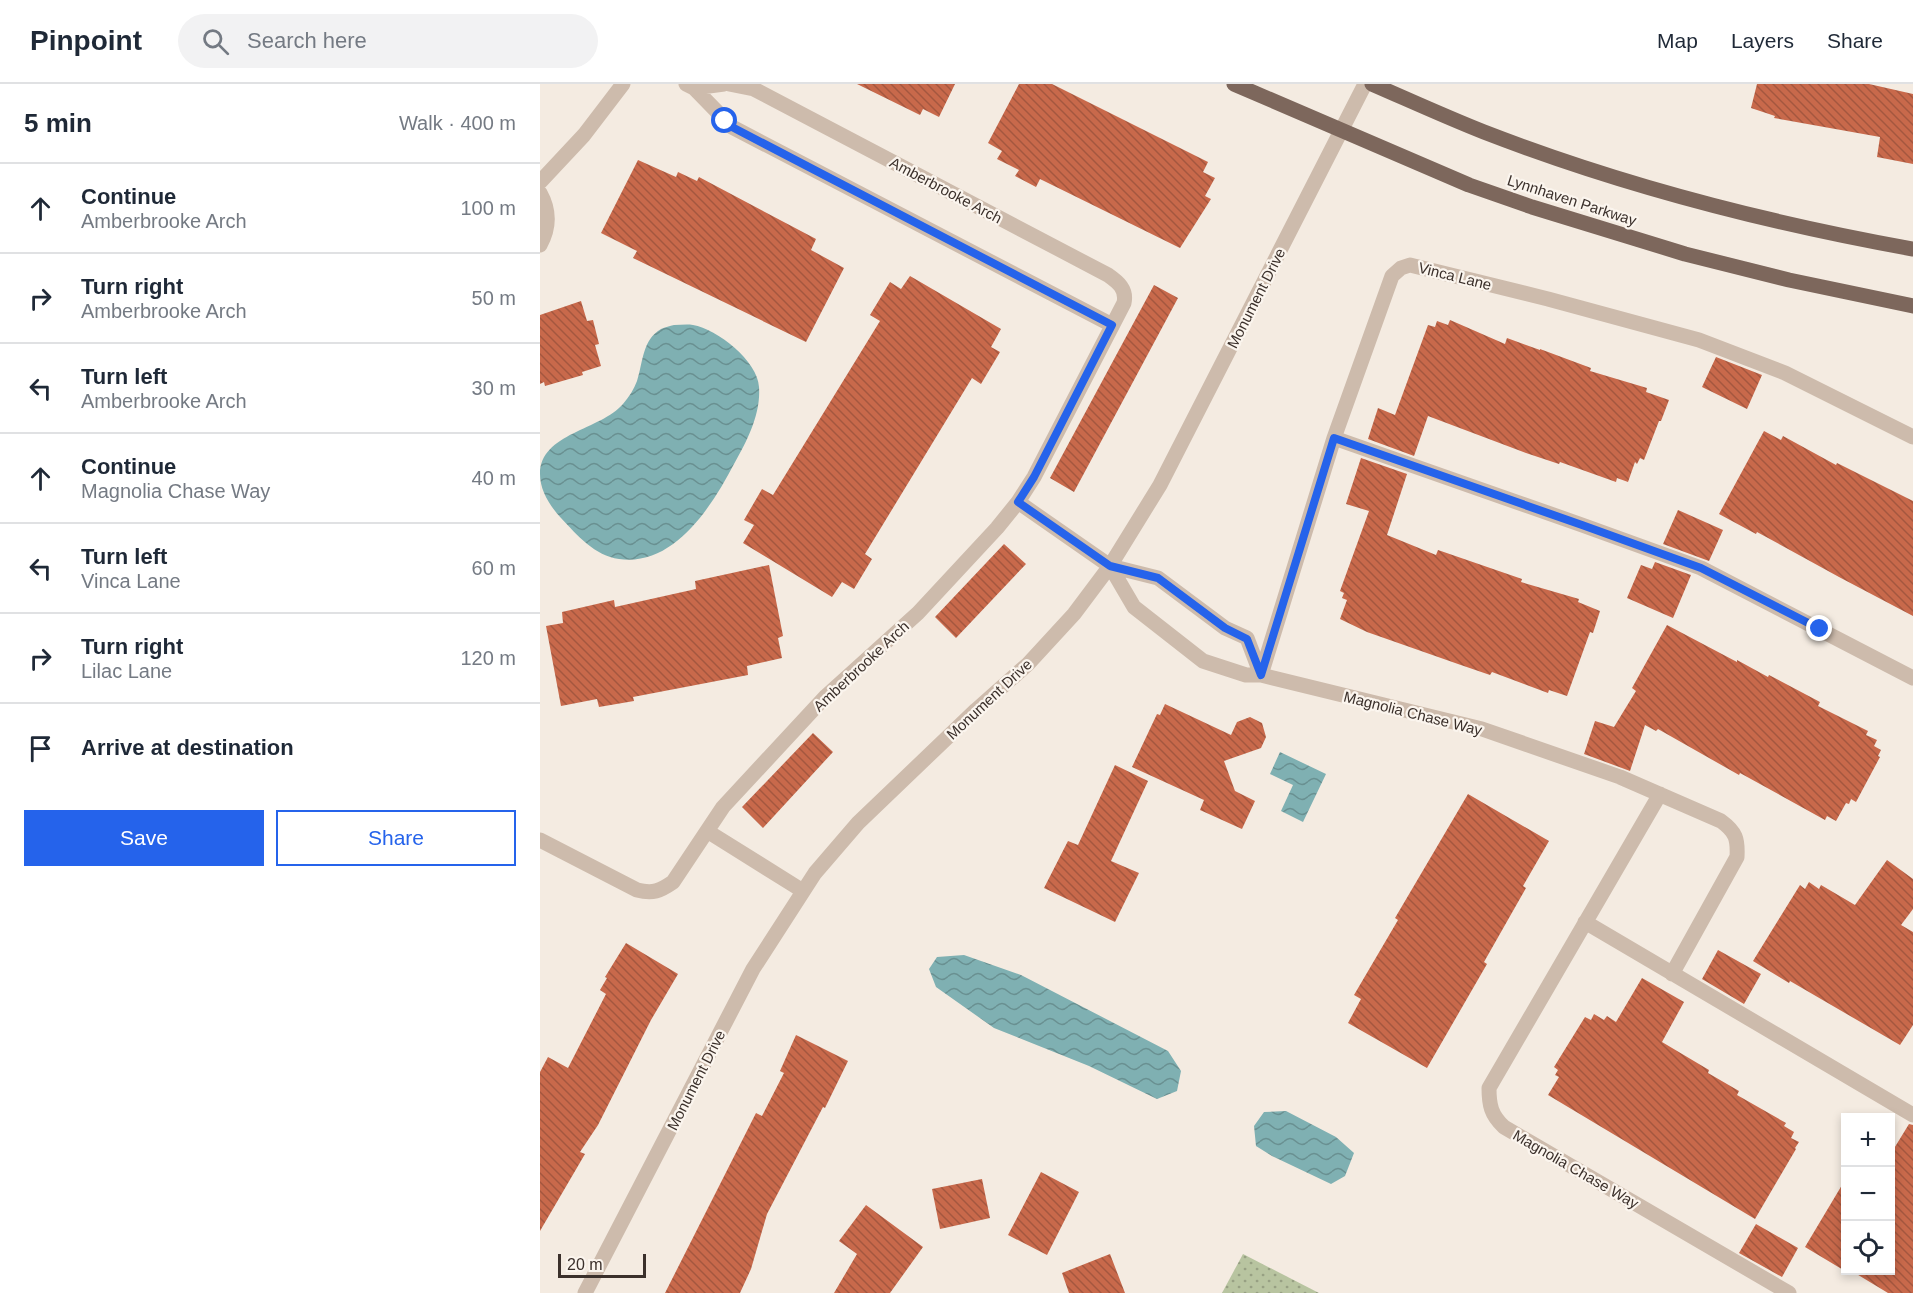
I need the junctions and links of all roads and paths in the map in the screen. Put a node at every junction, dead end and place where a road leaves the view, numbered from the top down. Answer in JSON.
{"nodes":[{"id":1,"x":623,"y":84,"type":"edge"},
{"id":2,"x":724,"y":84,"type":"edge"},
{"id":3,"x":729,"y":84,"type":"edge"},
{"id":4,"x":1234,"y":84,"type":"edge"},
{"id":5,"x":1365,"y":84,"type":"edge"},
{"id":6,"x":1372,"y":84,"type":"edge"},
{"id":7,"x":690,"y":86,"type":"edge"},
{"id":8,"x":1341,"y":130,"type":"junction"},
{"id":9,"x":540,"y":182,"type":"edge"},
{"id":10,"x":540,"y":193,"type":"edge"},
{"id":11,"x":540,"y":245,"type":"edge"},
{"id":12,"x":1913,"y":249,"type":"edge"},
{"id":13,"x":1913,"y":306,"type":"edge"},
{"id":14,"x":1112,"y":325,"type":"junction"},
{"id":15,"x":1913,"y":437,"type":"edge"},
{"id":16,"x":1334,"y":438,"type":"junction"},
{"id":17,"x":1018,"y":502,"type":"junction"},
{"id":18,"x":1110,"y":566,"type":"junction"},
{"id":19,"x":1261,"y":675,"type":"junction"},
{"id":20,"x":1913,"y":678,"type":"edge"},
{"id":21,"x":1660,"y":794,"type":"junction"},
{"id":22,"x":706,"y":831,"type":"junction"},
{"id":23,"x":540,"y":840,"type":"edge"},
{"id":24,"x":803,"y":891,"type":"junction"},
{"id":25,"x":1585,"y":922,"type":"junction"},
{"id":26,"x":1672,"y":974,"type":"junction"},
{"id":27,"x":1913,"y":1114,"type":"edge"},
{"id":28,"x":585,"y":1293,"type":"edge"},
{"id":29,"x":1789,"y":1293,"type":"edge"}],
"edges":[{"from":1,"to":9,"type":"street"},
{"from":2,"to":7,"type":"street"},
{"from":3,"to":14,"type":"street","name":"Amberbrooke Arch"},
{"from":4,"to":8,"type":"main road","name":"Lynnhaven Parkway"},
{"from":5,"to":8,"type":"street","name":"Monument Drive"},
{"from":6,"to":12,"type":"main road"},
{"from":7,"to":14,"type":"street"},
{"from":8,"to":13,"type":"main road","name":"Lynnhaven Parkway"},
{"from":8,"to":18,"type":"street","name":"Monument Drive"},
{"from":10,"to":11,"type":"street"},
{"from":14,"to":17,"type":"street","name":"Amberbrooke Arch"},
{"from":15,"to":16,"type":"street","name":"Vinca Lane"},
{"from":16,"to":19,"type":"street","name":"Vinca Lane"},
{"from":16,"to":20,"type":"street"},
{"from":17,"to":18,"type":"street"},
{"from":17,"to":22,"type":"street","name":"Amberbrooke Arch"},
{"from":18,"to":19,"type":"street","name":"Magnolia Chase Way"},
{"from":18,"to":19,"type":"street"},
{"from":18,"to":24,"type":"street","name":"Monument Drive"},
{"from":19,"to":21,"type":"street","name":"Magnolia Chase Way"},
{"from":21,"to":25,"type":"street","name":"Magnolia Chase Way"},
{"from":21,"to":26,"type":"street"},
{"from":22,"to":23,"type":"street","name":"Amberbrooke Arch"},
{"from":22,"to":24,"type":"street"},
{"from":24,"to":28,"type":"street","name":"Monument Drive"},
{"from":25,"to":26,"type":"street"},
{"from":25,"to":29,"type":"street","name":"Magnolia Chase Way"},
{"from":26,"to":27,"type":"street"}]}
